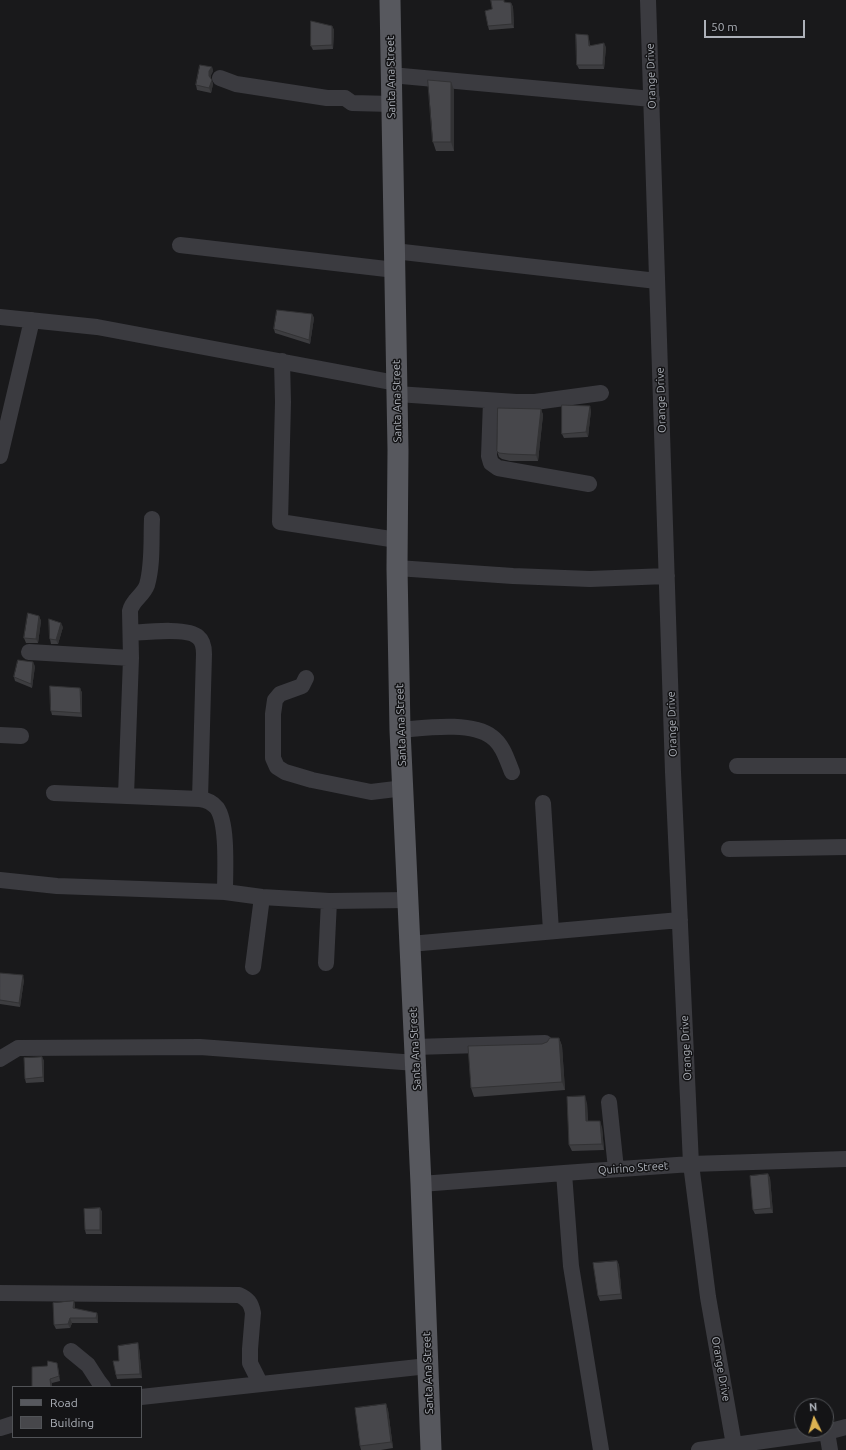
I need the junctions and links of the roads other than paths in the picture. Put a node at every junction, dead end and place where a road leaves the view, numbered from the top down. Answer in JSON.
{"nodes":[{"id":1,"x":390,"y":0,"type":"edge"},
{"id":2,"x":648,"y":0,"type":"edge"},
{"id":3,"x":391,"y":75,"type":"junction"},
{"id":4,"x":220,"y":78,"type":"dead end"},
{"id":5,"x":652,"y":99,"type":"junction"},
{"id":6,"x":392,"y":104,"type":"junction"},
{"id":7,"x":180,"y":245,"type":"dead end"},
{"id":8,"x":395,"y":261,"type":"junction"},
{"id":9,"x":657,"y":280,"type":"junction"},
{"id":10,"x":0,"y":317,"type":"edge"},
{"id":11,"x":32,"y":320,"type":"junction"},
{"id":12,"x":282,"y":361,"type":"junction"},
{"id":13,"x":397,"y":388,"type":"junction"},
{"id":14,"x":601,"y":393,"type":"dead end"},
{"id":15,"x":491,"y":401,"type":"junction"},
{"id":16,"x":0,"y":456,"type":"edge"},
{"id":17,"x":589,"y":484,"type":"dead end"},
{"id":18,"x":152,"y":519,"type":"dead end"},
{"id":19,"x":397,"y":540,"type":"junction"},
{"id":20,"x":397,"y":568,"type":"junction"},
{"id":21,"x":667,"y":576,"type":"junction"},
{"id":22,"x":131,"y":633,"type":"junction"},
{"id":23,"x":29,"y":652,"type":"dead end"},
{"id":24,"x":131,"y":658,"type":"junction"},
{"id":25,"x":306,"y":678,"type":"dead end"},
{"id":26,"x":400,"y":730,"type":"junction"},
{"id":27,"x":0,"y":735,"type":"edge"},
{"id":28,"x":21,"y":736,"type":"dead end"},
{"id":29,"x":737,"y":766,"type":"dead end"},
{"id":30,"x":846,"y":766,"type":"edge"},
{"id":31,"x":512,"y":772,"type":"dead end"},
{"id":32,"x":404,"y":788,"type":"junction"},
{"id":33,"x":54,"y":793,"type":"dead end"},
{"id":34,"x":126,"y":796,"type":"junction"},
{"id":35,"x":200,"y":799,"type":"junction"},
{"id":36,"x":543,"y":803,"type":"dead end"},
{"id":37,"x":846,"y":847,"type":"edge"},
{"id":38,"x":729,"y":850,"type":"dead end"},
{"id":39,"x":0,"y":880,"type":"edge"},
{"id":40,"x":225,"y":892,"type":"junction"},
{"id":41,"x":262,"y":898,"type":"junction"},
{"id":42,"x":408,"y":900,"type":"junction"},
{"id":43,"x":329,"y":901,"type":"junction"},
{"id":44,"x":680,"y":920,"type":"junction"},
{"id":45,"x":551,"y":931,"type":"junction"},
{"id":46,"x":410,"y":944,"type":"junction"},
{"id":47,"x":326,"y":963,"type":"dead end"},
{"id":48,"x":253,"y":967,"type":"dead end"},
{"id":49,"x":545,"y":1043,"type":"edge"},
{"id":50,"x":415,"y":1055,"type":"junction"},
{"id":51,"x":0,"y":1059,"type":"edge"},
{"id":52,"x":609,"y":1102,"type":"dead end"},
{"id":53,"x":846,"y":1159,"type":"edge"},
{"id":54,"x":691,"y":1164,"type":"junction"},
{"id":55,"x":616,"y":1169,"type":"junction"},
{"id":56,"x":564,"y":1172,"type":"junction"},
{"id":57,"x":421,"y":1184,"type":"junction"},
{"id":58,"x":0,"y":1293,"type":"edge"},
{"id":59,"x":71,"y":1351,"type":"dead end"},
{"id":60,"x":428,"y":1366,"type":"junction"},
{"id":61,"x":260,"y":1383,"type":"junction"},
{"id":62,"x":102,"y":1386,"type":"edge"},
{"id":63,"x":142,"y":1397,"type":"edge"},
{"id":64,"x":12,"y":1424,"type":"edge"},
{"id":65,"x":0,"y":1428,"type":"edge"},
{"id":66,"x":846,"y":1428,"type":"edge"},
{"id":67,"x":834,"y":1431,"type":"edge"},
{"id":68,"x":794,"y":1437,"type":"edge"},
{"id":69,"x":828,"y":1438,"type":"edge"},
{"id":70,"x":734,"y":1445,"type":"junction"},
{"id":71,"x":431,"y":1450,"type":"edge"},
{"id":72,"x":600,"y":1450,"type":"edge"},
{"id":73,"x":699,"y":1450,"type":"edge"},
{"id":74,"x":830,"y":1450,"type":"edge"}],
"edges":[{"from":1,"to":3,"type":"main road","name":"Santa Ana Street"},
{"from":2,"to":5,"type":"street","name":"Orange Drive"},
{"from":3,"to":5,"type":"street"},
{"from":3,"to":6,"type":"main road","name":"Santa Ana Street"},
{"from":4,"to":6,"type":"street"},
{"from":5,"to":9,"type":"street","name":"Orange Drive"},
{"from":6,"to":8,"type":"main road","name":"Santa Ana Street"},
{"from":7,"to":8,"type":"street"},
{"from":8,"to":9,"type":"street"},
{"from":8,"to":13,"type":"main road","name":"Santa Ana Street"},
{"from":9,"to":21,"type":"street","name":"Orange Drive"},
{"from":10,"to":11,"type":"street"},
{"from":11,"to":12,"type":"street"},
{"from":11,"to":16,"type":"street"},
{"from":12,"to":13,"type":"street"},
{"from":12,"to":19,"type":"street"},
{"from":13,"to":15,"type":"street"},
{"from":13,"to":19,"type":"main road","name":"Santa Ana Street"},
{"from":14,"to":15,"type":"street"},
{"from":15,"to":17,"type":"street"},
{"from":18,"to":22,"type":"street"},
{"from":19,"to":20,"type":"main road","name":"Santa Ana Street"},
{"from":20,"to":21,"type":"street"},
{"from":20,"to":26,"type":"main road","name":"Santa Ana Street"},
{"from":21,"to":44,"type":"street","name":"Orange Drive"},
{"from":22,"to":24,"type":"street"},
{"from":22,"to":35,"type":"street"},
{"from":23,"to":24,"type":"street"},
{"from":24,"to":34,"type":"street"},
{"from":25,"to":32,"type":"street"},
{"from":26,"to":31,"type":"street"},
{"from":26,"to":32,"type":"main road","name":"Santa Ana Street"},
{"from":27,"to":28,"type":"street"},
{"from":29,"to":30,"type":"street"},
{"from":32,"to":42,"type":"main road","name":"Santa Ana Street"},
{"from":33,"to":34,"type":"street"},
{"from":34,"to":35,"type":"street"},
{"from":35,"to":40,"type":"street"},
{"from":36,"to":45,"type":"street"},
{"from":37,"to":38,"type":"street"},
{"from":39,"to":40,"type":"street"},
{"from":40,"to":41,"type":"street"},
{"from":41,"to":43,"type":"street"},
{"from":41,"to":48,"type":"street"},
{"from":42,"to":43,"type":"street"},
{"from":42,"to":46,"type":"main road","name":"Santa Ana Street"},
{"from":43,"to":47,"type":"street"},
{"from":44,"to":45,"type":"street"},
{"from":44,"to":54,"type":"street","name":"Orange Drive"},
{"from":45,"to":46,"type":"street"},
{"from":46,"to":50,"type":"main road","name":"Santa Ana Street"},
{"from":49,"to":50,"type":"street"},
{"from":50,"to":51,"type":"street"},
{"from":50,"to":57,"type":"main road","name":"Santa Ana Street"},
{"from":52,"to":55,"type":"street"},
{"from":53,"to":54,"type":"street","name":"Quirino Street"},
{"from":54,"to":55,"type":"street","name":"Quirino Street"},
{"from":54,"to":70,"type":"street","name":"Orange Drive"},
{"from":55,"to":56,"type":"street","name":"Quirino Street"},
{"from":56,"to":57,"type":"street","name":"Quirino Street"},
{"from":56,"to":72,"type":"street"},
{"from":57,"to":60,"type":"main road","name":"Santa Ana Street"},
{"from":58,"to":61,"type":"street"},
{"from":59,"to":62,"type":"street"},
{"from":60,"to":61,"type":"street"},
{"from":60,"to":71,"type":"main road","name":"Santa Ana Street"},
{"from":61,"to":63,"type":"street"},
{"from":64,"to":65,"type":"street"},
{"from":66,"to":67,"type":"street"},
{"from":68,"to":70,"type":"street"},
{"from":69,"to":74,"type":"street"},
{"from":70,"to":73,"type":"street"}]}
